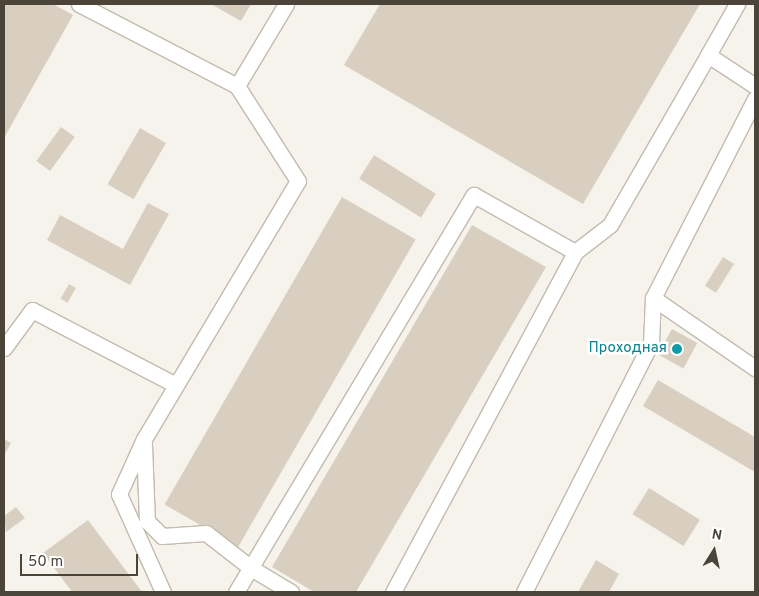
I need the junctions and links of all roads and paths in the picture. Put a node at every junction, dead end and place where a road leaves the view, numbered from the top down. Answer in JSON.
{"nodes":[{"id":1,"x":79,"y":4,"type":"edge"},
{"id":2,"x":286,"y":4,"type":"edge"},
{"id":3,"x":737,"y":4,"type":"edge"},
{"id":4,"x":708,"y":55,"type":"junction"},
{"id":5,"x":237,"y":86,"type":"junction"},
{"id":6,"x":755,"y":86,"type":"edge"},
{"id":7,"x":755,"y":99,"type":"edge"},
{"id":8,"x":575,"y":252,"type":"junction"},
{"id":9,"x":652,"y":298,"type":"junction"},
{"id":10,"x":4,"y":348,"type":"edge"},
{"id":11,"x":755,"y":368,"type":"edge"},
{"id":12,"x":176,"y":385,"type":"junction"},
{"id":13,"x":144,"y":439,"type":"junction"},
{"id":14,"x":251,"y":568,"type":"junction"},
{"id":15,"x":163,"y":592,"type":"edge"},
{"id":16,"x":236,"y":592,"type":"edge"},
{"id":17,"x":292,"y":592,"type":"edge"},
{"id":18,"x":393,"y":592,"type":"edge"},
{"id":19,"x":524,"y":592,"type":"edge"}],
"edges":[{"from":1,"to":5,"type":"lane"},
{"from":2,"to":5,"type":"lane"},
{"from":3,"to":4,"type":"lane"},
{"from":4,"to":6,"type":"lane"},
{"from":4,"to":8,"type":"lane"},
{"from":5,"to":12,"type":"lane"},
{"from":7,"to":9,"type":"lane"},
{"from":8,"to":14,"type":"lane"},
{"from":8,"to":18,"type":"lane"},
{"from":9,"to":11,"type":"lane"},
{"from":9,"to":19,"type":"lane"},
{"from":10,"to":12,"type":"lane"},
{"from":12,"to":13,"type":"lane"},
{"from":13,"to":14,"type":"lane"},
{"from":13,"to":15,"type":"lane"},
{"from":14,"to":16,"type":"lane"},
{"from":14,"to":17,"type":"lane"}]}
